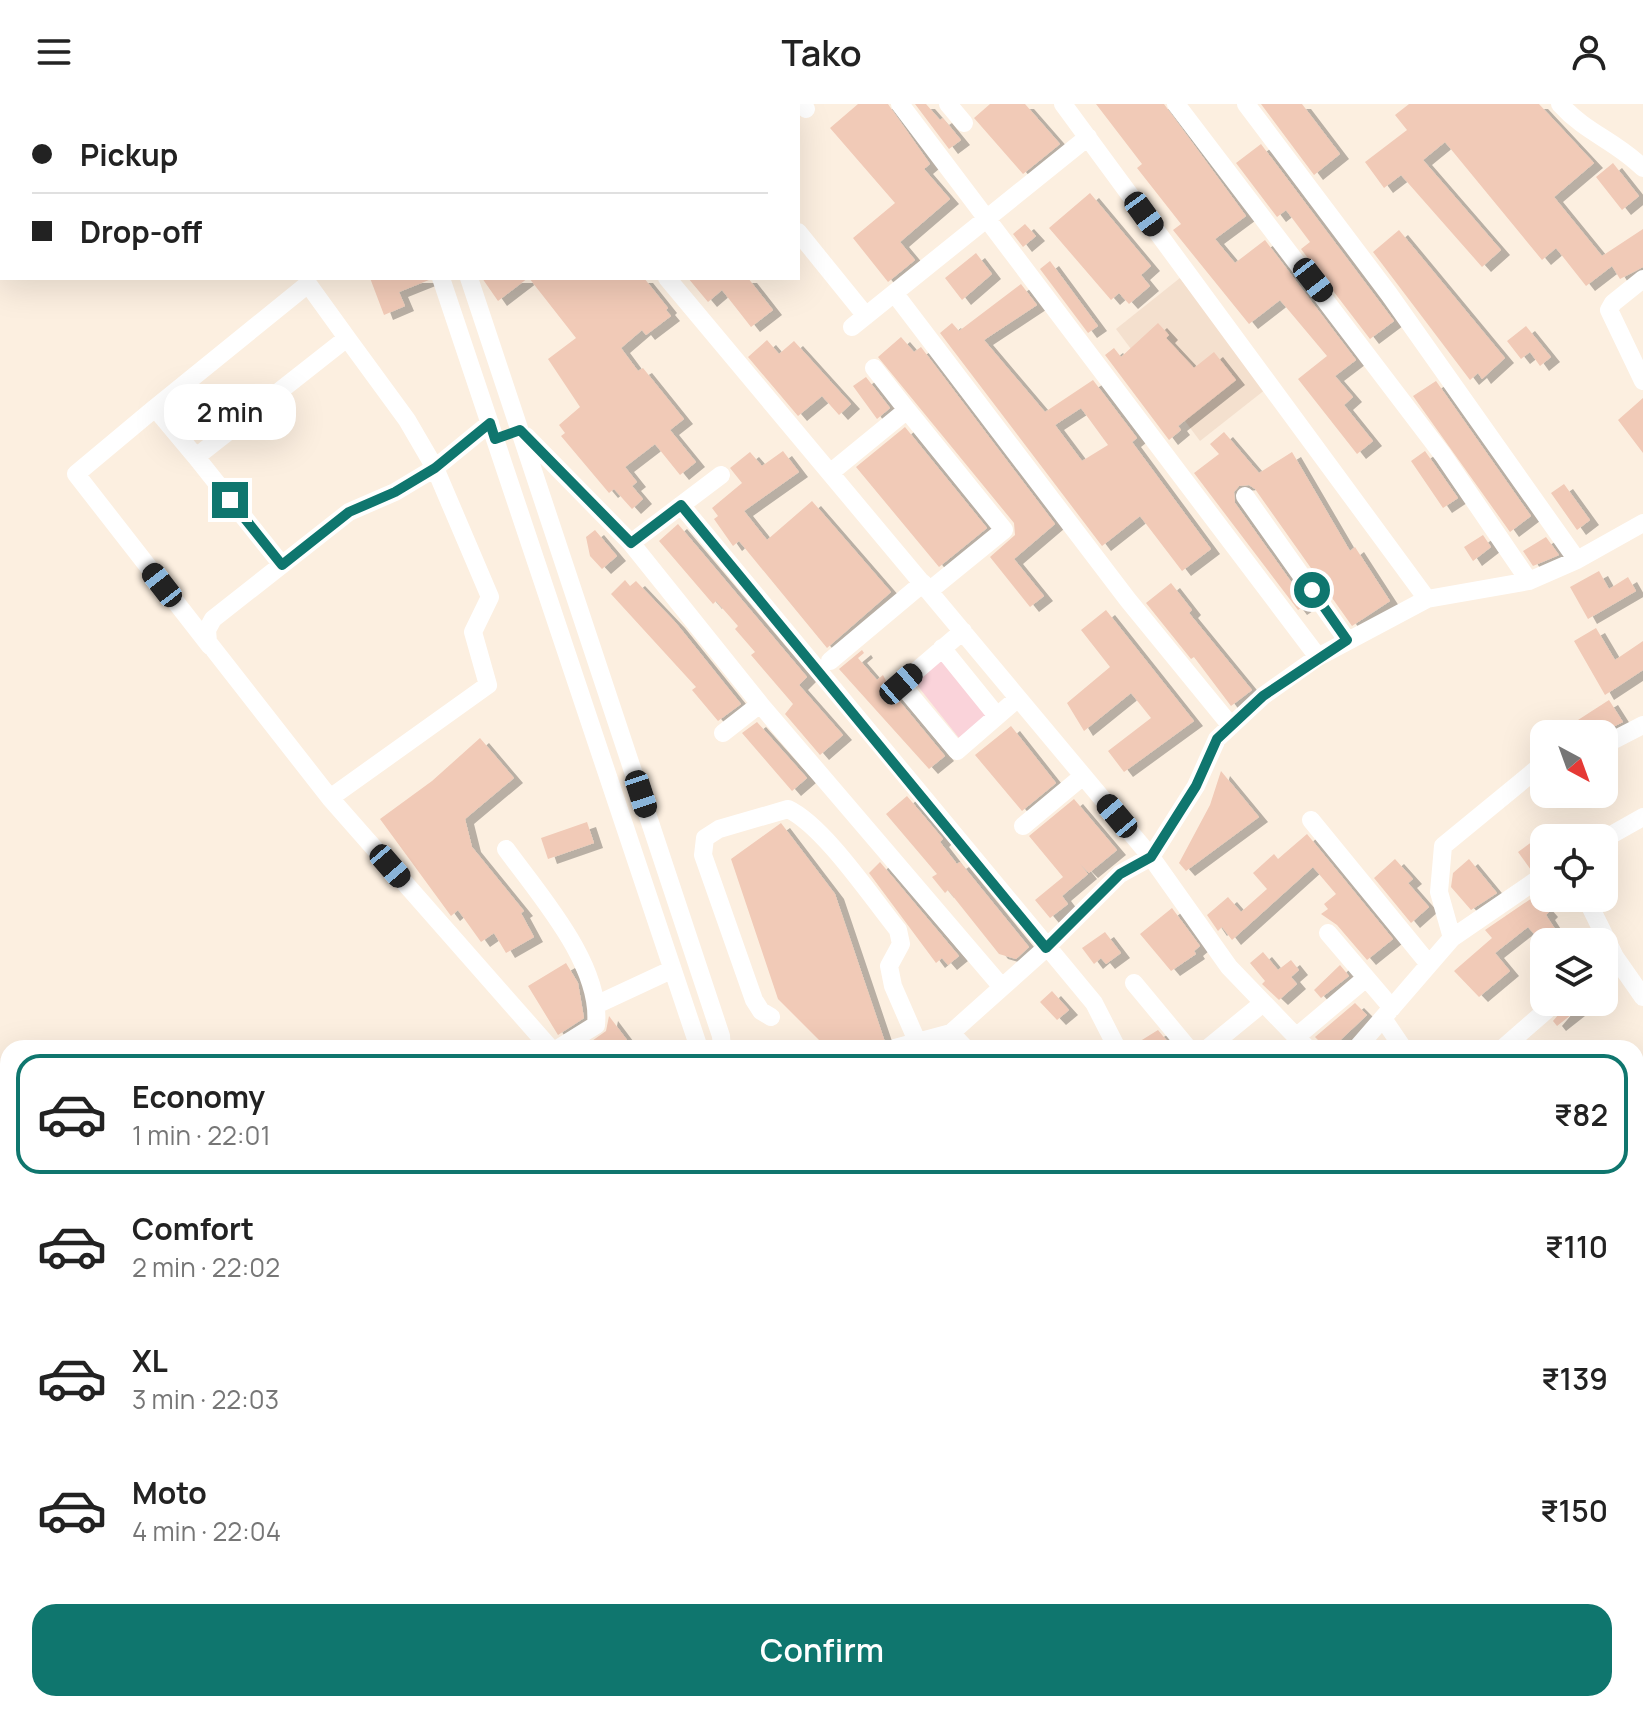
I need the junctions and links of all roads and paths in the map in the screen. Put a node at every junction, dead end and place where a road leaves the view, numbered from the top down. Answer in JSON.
{"nodes":[{"id":1,"x":900,"y":104,"type":"edge"},
{"id":2,"x":948,"y":104,"type":"edge"},
{"id":3,"x":1063,"y":104,"type":"edge"},
{"id":4,"x":1176,"y":104,"type":"edge"},
{"id":5,"x":1246,"y":104,"type":"edge"},
{"id":6,"x":1560,"y":104,"type":"edge"},
{"id":7,"x":964,"y":123,"type":"dead end"},
{"id":8,"x":1088,"y":137,"type":"junction"},
{"id":9,"x":1643,"y":168,"type":"edge"},
{"id":10,"x":989,"y":221,"type":"junction"},
{"id":11,"x":800,"y":235,"type":"edge"},
{"id":12,"x":1643,"y":279,"type":"edge"},
{"id":13,"x":442,"y":280,"type":"edge"},
{"id":14,"x":470,"y":280,"type":"edge"},
{"id":15,"x":669,"y":280,"type":"edge"},
{"id":16,"x":895,"y":294,"type":"junction"},
{"id":17,"x":347,"y":338,"type":"junction"},
{"id":18,"x":874,"y":368,"type":"dead end"},
{"id":19,"x":1643,"y":381,"type":"edge"},
{"id":20,"x":155,"y":408,"type":"junction"},
{"id":21,"x":907,"y":410,"type":"junction"},
{"id":22,"x":520,"y":430,"type":"junction"},
{"id":23,"x":492,"y":431,"type":"junction"},
{"id":24,"x":196,"y":457,"type":"junction"},
{"id":25,"x":435,"y":468,"type":"junction"},
{"id":26,"x":830,"y":473,"type":"junction"},
{"id":27,"x":721,"y":475,"type":"dead end"},
{"id":28,"x":1245,"y":496,"type":"dead end"},
{"id":29,"x":681,"y":505,"type":"junction"},
{"id":30,"x":1643,"y":523,"type":"edge"},
{"id":31,"x":631,"y":543,"type":"junction"},
{"id":32,"x":1577,"y":560,"type":"junction"},
{"id":33,"x":282,"y":565,"type":"junction"},
{"id":34,"x":1529,"y":581,"type":"junction"},
{"id":35,"x":926,"y":587,"type":"junction"},
{"id":36,"x":1427,"y":599,"type":"junction"},
{"id":37,"x":963,"y":631,"type":"junction"},
{"id":38,"x":1347,"y":640,"type":"junction"},
{"id":39,"x":942,"y":648,"type":"junction"},
{"id":40,"x":214,"y":652,"type":"junction"},
{"id":41,"x":1318,"y":657,"type":"junction"},
{"id":42,"x":830,"y":661,"type":"dead end"},
{"id":43,"x":1018,"y":698,"type":"junction"},
{"id":44,"x":760,"y":704,"type":"junction"},
{"id":45,"x":997,"y":716,"type":"junction"},
{"id":46,"x":1643,"y":725,"type":"edge"},
{"id":47,"x":1231,"y":726,"type":"junction"},
{"id":48,"x":723,"y":733,"type":"dead end"},
{"id":49,"x":1618,"y":738,"type":"edge"},
{"id":50,"x":1530,"y":775,"type":"edge"},
{"id":51,"x":1083,"y":776,"type":"junction"},
{"id":52,"x":330,"y":798,"type":"junction"},
{"id":53,"x":1643,"y":817,"type":"edge"},
{"id":54,"x":1311,"y":820,"type":"dead end"},
{"id":55,"x":1023,"y":826,"type":"dead end"},
{"id":56,"x":1618,"y":831,"type":"edge"},
{"id":57,"x":506,"y":849,"type":"dead end"},
{"id":58,"x":1151,"y":857,"type":"junction"},
{"id":59,"x":1530,"y":885,"type":"edge"},
{"id":60,"x":1328,"y":933,"type":"dead end"},
{"id":61,"x":1452,"y":938,"type":"junction"},
{"id":62,"x":1046,"y":948,"type":"junction"},
{"id":63,"x":1428,"y":963,"type":"junction"},
{"id":64,"x":671,"y":970,"type":"junction"},
{"id":65,"x":1618,"y":971,"type":"edge"},
{"id":66,"x":1366,"y":978,"type":"junction"},
{"id":67,"x":1134,"y":983,"type":"dead end"},
{"id":68,"x":1001,"y":986,"type":"junction"},
{"id":69,"x":1643,"y":997,"type":"edge"},
{"id":70,"x":1263,"y":1003,"type":"junction"},
{"id":71,"x":598,"y":1004,"type":"junction"},
{"id":72,"x":1388,"y":1014,"type":"junction"},
{"id":73,"x":1540,"y":1016,"type":"edge"},
{"id":74,"x":771,"y":1017,"type":"dead end"},
{"id":75,"x":951,"y":1033,"type":"junction"},
{"id":76,"x":543,"y":1040,"type":"edge"},
{"id":77,"x":572,"y":1040,"type":"edge"},
{"id":78,"x":696,"y":1040,"type":"edge"},
{"id":79,"x":721,"y":1040,"type":"edge"},
{"id":80,"x":917,"y":1040,"type":"edge"},
{"id":81,"x":921,"y":1040,"type":"edge"},
{"id":82,"x":958,"y":1040,"type":"edge"},
{"id":83,"x":1113,"y":1040,"type":"edge"},
{"id":84,"x":1181,"y":1040,"type":"edge"},
{"id":85,"x":1218,"y":1040,"type":"edge"},
{"id":86,"x":1299,"y":1040,"type":"edge"},
{"id":87,"x":1305,"y":1040,"type":"edge"},
{"id":88,"x":1364,"y":1040,"type":"edge"},
{"id":89,"x":1399,"y":1040,"type":"edge"},
{"id":90,"x":1512,"y":1040,"type":"edge"}],
"edges":[{"from":1,"to":10,"type":"street"},
{"from":2,"to":7,"type":"street"},
{"from":3,"to":8,"type":"street"},
{"from":4,"to":34,"type":"street"},
{"from":5,"to":32,"type":"street"},
{"from":6,"to":9,"type":"street"},
{"from":8,"to":10,"type":"street"},
{"from":8,"to":36,"type":"street"},
{"from":10,"to":16,"type":"street"},
{"from":10,"to":41,"type":"street"},
{"from":11,"to":16,"type":"street"},
{"from":12,"to":19,"type":"street"},
{"from":13,"to":23,"type":"street"},
{"from":14,"to":22,"type":"street"},
{"from":15,"to":26,"type":"street"},
{"from":16,"to":47,"type":"street"},
{"from":17,"to":20,"type":"street"},
{"from":17,"to":24,"type":"street"},
{"from":17,"to":25,"type":"street"},
{"from":18,"to":21,"type":"street"},
{"from":20,"to":24,"type":"street"},
{"from":20,"to":40,"type":"street"},
{"from":21,"to":26,"type":"street"},
{"from":21,"to":35,"type":"street"},
{"from":22,"to":23,"type":"street"},
{"from":22,"to":31,"type":"street"},
{"from":22,"to":79,"type":"street"},
{"from":23,"to":25,"type":"street"},
{"from":23,"to":64,"type":"street"},
{"from":24,"to":33,"type":"street"},
{"from":25,"to":33,"type":"street"},
{"from":25,"to":52,"type":"street"},
{"from":26,"to":35,"type":"street"},
{"from":27,"to":29,"type":"street"},
{"from":28,"to":38,"type":"street"},
{"from":29,"to":31,"type":"street"},
{"from":29,"to":62,"type":"street"},
{"from":30,"to":32,"type":"street"},
{"from":31,"to":44,"type":"street"},
{"from":32,"to":34,"type":"street"},
{"from":33,"to":40,"type":"street"},
{"from":34,"to":36,"type":"street"},
{"from":35,"to":37,"type":"street"},
{"from":35,"to":42,"type":"street"},
{"from":36,"to":38,"type":"street"},
{"from":37,"to":39,"type":"street"},
{"from":37,"to":43,"type":"street"},
{"from":38,"to":41,"type":"street"},
{"from":39,"to":45,"type":"street"},
{"from":39,"to":45,"type":"street"},
{"from":40,"to":52,"type":"street"},
{"from":41,"to":47,"type":"street"},
{"from":43,"to":45,"type":"street"},
{"from":43,"to":51,"type":"street"},
{"from":44,"to":48,"type":"street"},
{"from":44,"to":68,"type":"street"},
{"from":46,"to":49,"type":"street"},
{"from":47,"to":58,"type":"street"},
{"from":50,"to":61,"type":"street"},
{"from":51,"to":55,"type":"street"},
{"from":51,"to":58,"type":"street"},
{"from":52,"to":76,"type":"street"},
{"from":53,"to":56,"type":"street"},
{"from":54,"to":63,"type":"street"},
{"from":57,"to":71,"type":"street"},
{"from":58,"to":62,"type":"street"},
{"from":58,"to":70,"type":"street"},
{"from":59,"to":61,"type":"street"},
{"from":60,"to":66,"type":"street"},
{"from":61,"to":63,"type":"street"},
{"from":62,"to":68,"type":"street"},
{"from":62,"to":83,"type":"street"},
{"from":63,"to":72,"type":"street"},
{"from":64,"to":71,"type":"street"},
{"from":64,"to":78,"type":"street"},
{"from":65,"to":69,"type":"street"},
{"from":66,"to":72,"type":"street"},
{"from":66,"to":87,"type":"street"},
{"from":67,"to":84,"type":"street"},
{"from":68,"to":75,"type":"street"},
{"from":70,"to":85,"type":"street"},
{"from":70,"to":86,"type":"street"},
{"from":71,"to":77,"type":"street"},
{"from":72,"to":88,"type":"street"},
{"from":72,"to":89,"type":"street"},
{"from":73,"to":90,"type":"street"},
{"from":74,"to":80,"type":"street"},
{"from":75,"to":81,"type":"street"},
{"from":75,"to":82,"type":"street"}]}
